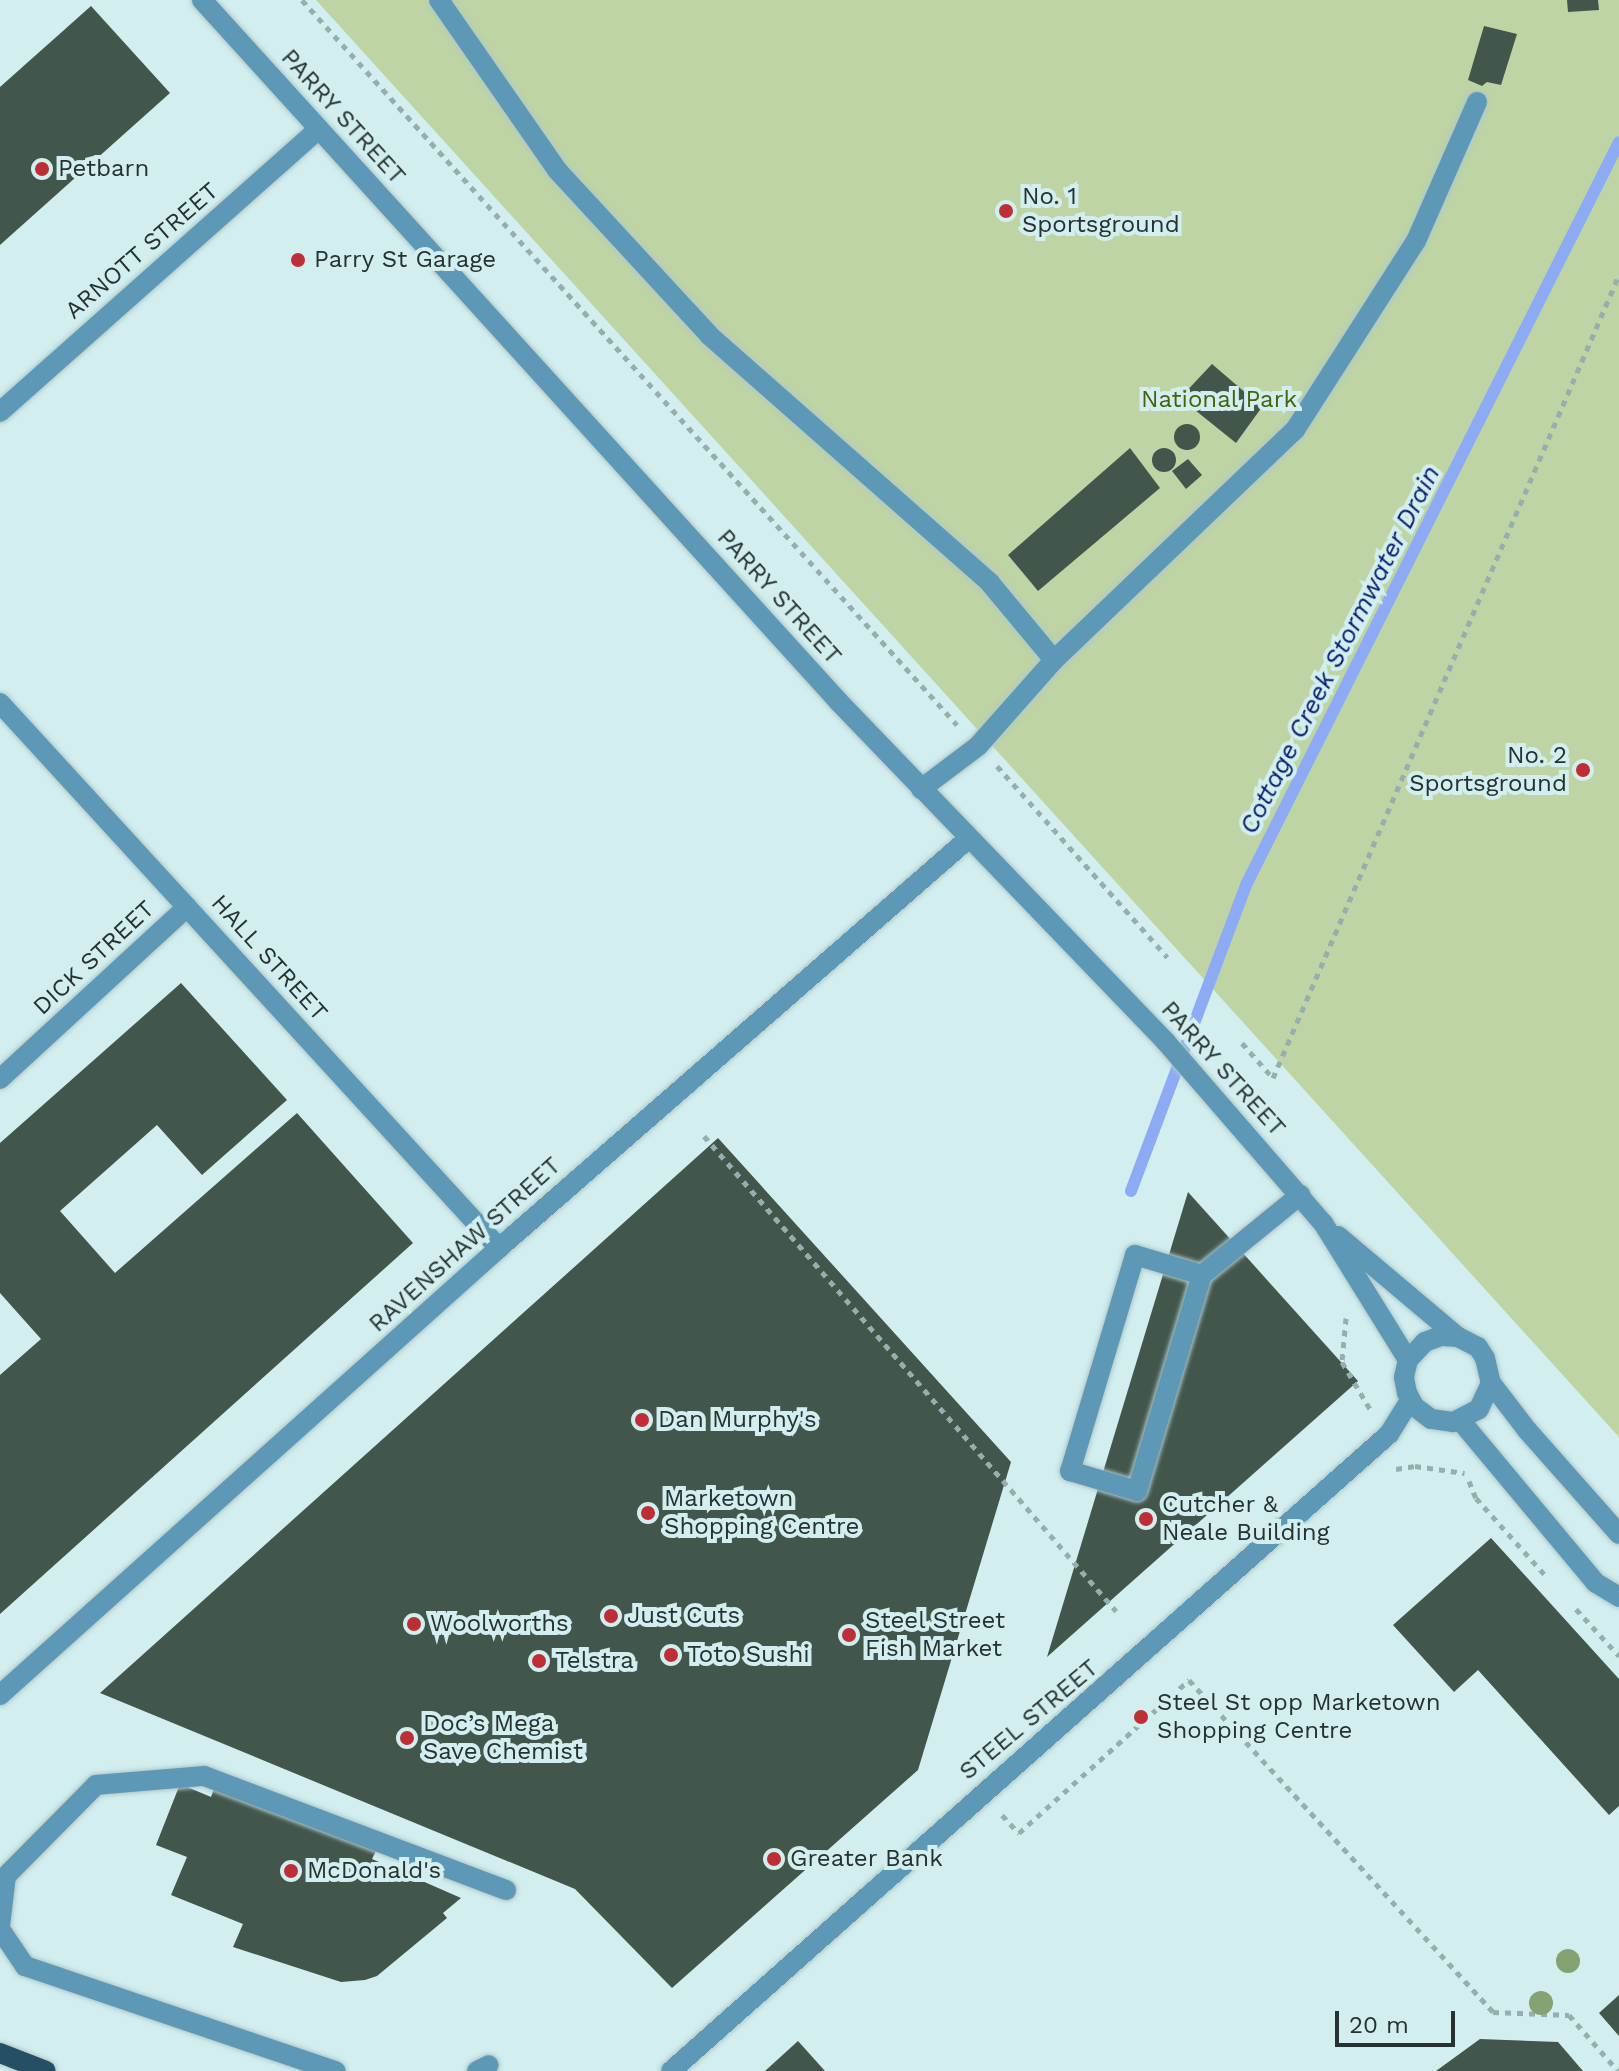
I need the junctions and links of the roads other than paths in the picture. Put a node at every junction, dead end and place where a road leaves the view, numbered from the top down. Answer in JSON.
{"nodes":[{"id":1,"x":202,"y":0,"type":"edge"},
{"id":2,"x":439,"y":0,"type":"edge"},
{"id":3,"x":1477,"y":102,"type":"dead end"},
{"id":4,"x":319,"y":129,"type":"junction"},
{"id":5,"x":0,"y":412,"type":"edge"},
{"id":6,"x":1054,"y":660,"type":"junction"},
{"id":7,"x":0,"y":703,"type":"edge"},
{"id":8,"x":921,"y":789,"type":"junction"},
{"id":9,"x":968,"y":839,"type":"junction"},
{"id":10,"x":187,"y":907,"type":"junction"},
{"id":11,"x":0,"y":1079,"type":"edge"},
{"id":12,"x":1300,"y":1195,"type":"junction"},
{"id":13,"x":1323,"y":1223,"type":"junction"},
{"id":14,"x":499,"y":1248,"type":"junction"},
{"id":15,"x":1202,"y":1275,"type":"junction"},
{"id":16,"x":1458,"y":1337,"type":"junction"},
{"id":17,"x":1408,"y":1360,"type":"junction"},
{"id":18,"x":1491,"y":1383,"type":"junction"},
{"id":19,"x":1410,"y":1400,"type":"junction"},
{"id":20,"x":1460,"y":1420,"type":"junction"},
{"id":21,"x":1619,"y":1534,"type":"edge"},
{"id":22,"x":1619,"y":1597,"type":"edge"},
{"id":23,"x":0,"y":1695,"type":"edge"},
{"id":24,"x":506,"y":1890,"type":"dead end"},
{"id":25,"x":0,"y":1928,"type":"edge"},
{"id":26,"x":0,"y":2053,"type":"edge"},
{"id":27,"x":46,"y":2071,"type":"edge"},
{"id":28,"x":336,"y":2071,"type":"edge"},
{"id":29,"x":671,"y":2071,"type":"edge"}],
"edges":[{"from":1,"to":4,"type":"street","name":"PARRY STREET"},
{"from":2,"to":6,"type":"street"},
{"from":3,"to":6,"type":"street"},
{"from":4,"to":5,"type":"street","name":"ARNOTT STREET"},
{"from":4,"to":8,"type":"street","name":"PARRY STREET"},
{"from":6,"to":8,"type":"street"},
{"from":7,"to":10,"type":"street","name":"HALL STREET"},
{"from":8,"to":9,"type":"street","name":"PARRY STREET"},
{"from":9,"to":12,"type":"street","name":"PARRY STREET"},
{"from":9,"to":14,"type":"street","name":"RAVENSHAW STREET"},
{"from":10,"to":11,"type":"street","name":"DICK STREET"},
{"from":10,"to":14,"type":"street","name":"HALL STREET"},
{"from":12,"to":13,"type":"street","name":"PARRY STREET"},
{"from":12,"to":15,"type":"street"},
{"from":13,"to":16,"type":"street","name":"PARRY STREET"},
{"from":13,"to":17,"type":"street","name":"PARRY STREET"},
{"from":14,"to":23,"type":"street","name":"RAVENSHAW STREET"},
{"from":15,"to":15,"type":"street"},
{"from":16,"to":17,"type":"street"},
{"from":16,"to":18,"type":"street","name":"PARRY STREET"},
{"from":17,"to":19,"type":"street","name":"PARRY STREET"},
{"from":18,"to":20,"type":"street"},
{"from":18,"to":21,"type":"street","name":"PARRY STREET"},
{"from":19,"to":20,"type":"street"},
{"from":19,"to":29,"type":"street","name":"STEEL STREET"},
{"from":20,"to":22,"type":"street"},
{"from":24,"to":25,"type":"street"},
{"from":25,"to":28,"type":"street"},
{"from":26,"to":27,"type":"main road"}]}
